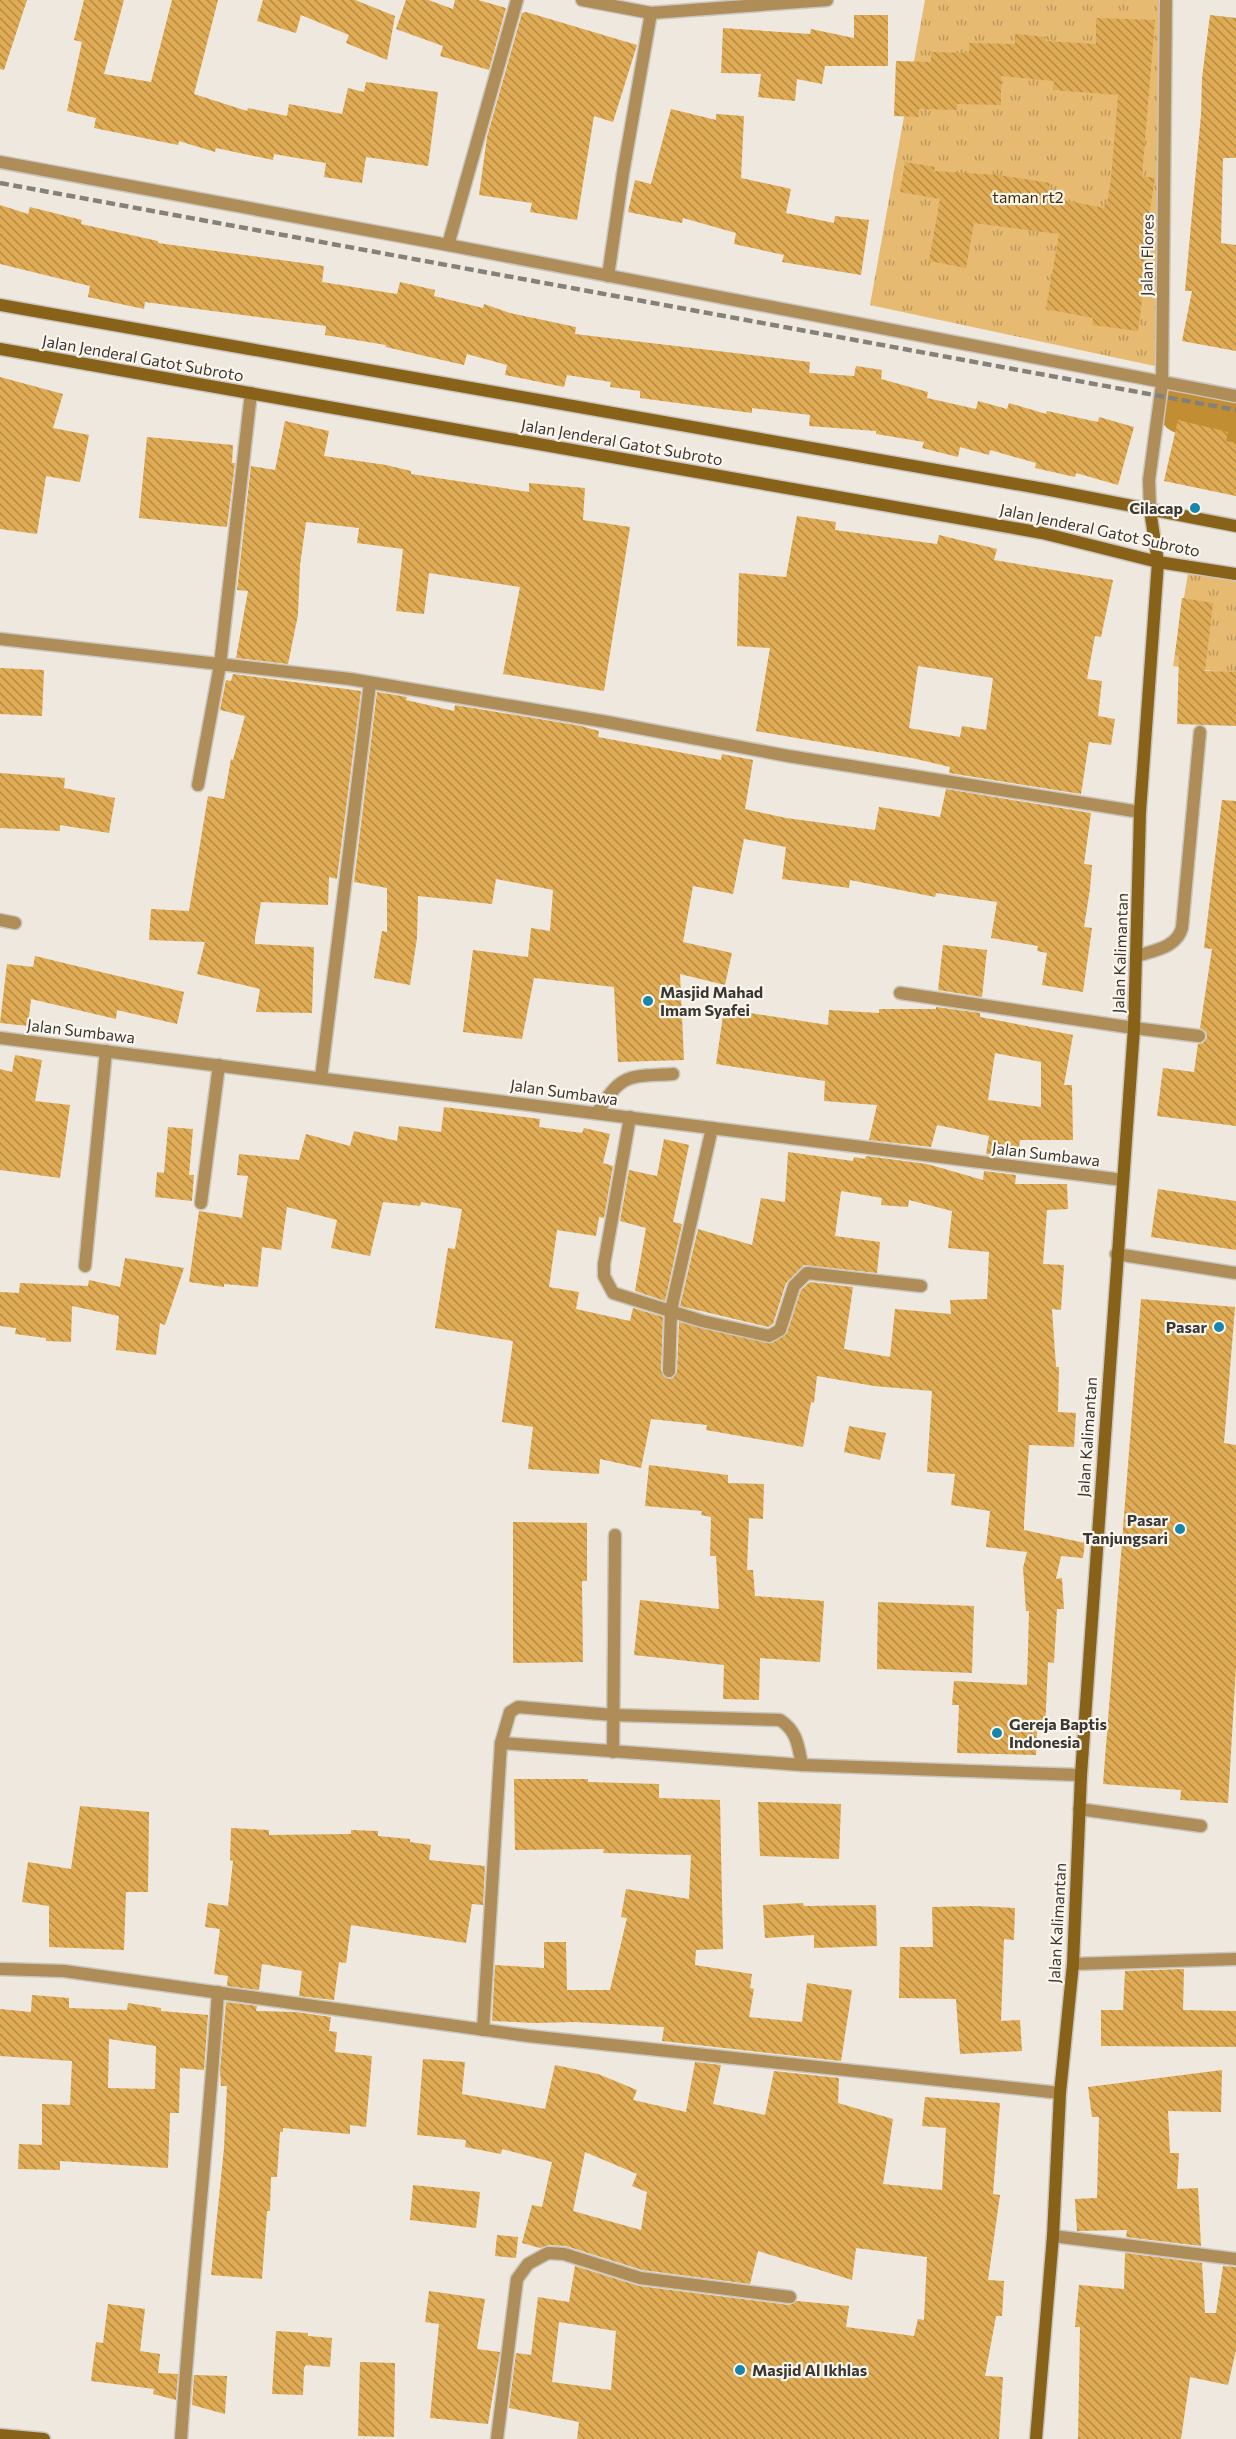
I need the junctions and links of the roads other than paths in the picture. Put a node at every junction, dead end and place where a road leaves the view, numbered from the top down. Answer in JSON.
{"nodes":[{"id":1,"x":517,"y":0,"type":"edge"},
{"id":2,"x":582,"y":0,"type":"edge"},
{"id":3,"x":827,"y":0,"type":"edge"},
{"id":4,"x":1152,"y":0,"type":"edge"},
{"id":5,"x":1167,"y":0,"type":"edge"},
{"id":6,"x":725,"y":4,"type":"edge"},
{"id":7,"x":651,"y":13,"type":"junction"},
{"id":8,"x":0,"y":162,"type":"edge"},
{"id":9,"x":448,"y":244,"type":"junction"},
{"id":10,"x":608,"y":276,"type":"junction"},
{"id":11,"x":0,"y":305,"type":"edge"},
{"id":12,"x":0,"y":349,"type":"edge"},
{"id":13,"x":1162,"y":384,"type":"junction"},
{"id":14,"x":251,"y":393,"type":"junction"},
{"id":15,"x":1236,"y":396,"type":"edge"},
{"id":16,"x":1150,"y":510,"type":"junction"},
{"id":17,"x":1236,"y":526,"type":"edge"},
{"id":18,"x":1158,"y":562,"type":"junction"},
{"id":19,"x":1236,"y":574,"type":"edge"},
{"id":20,"x":0,"y":639,"type":"edge"},
{"id":21,"x":219,"y":665,"type":"junction"},
{"id":22,"x":370,"y":683,"type":"junction"},
{"id":23,"x":1200,"y":732,"type":"dead end"},
{"id":24,"x":198,"y":784,"type":"dead end"},
{"id":25,"x":1140,"y":812,"type":"junction"},
{"id":26,"x":0,"y":921,"type":"edge"},
{"id":27,"x":15,"y":922,"type":"dead end"},
{"id":28,"x":1137,"y":956,"type":"junction"},
{"id":29,"x":900,"y":993,"type":"dead end"},
{"id":30,"x":1134,"y":1028,"type":"junction"},
{"id":31,"x":1199,"y":1035,"type":"dead end"},
{"id":32,"x":0,"y":1038,"type":"edge"},
{"id":33,"x":106,"y":1051,"type":"junction"},
{"id":34,"x":219,"y":1065,"type":"junction"},
{"id":35,"x":673,"y":1074,"type":"dead end"},
{"id":36,"x":321,"y":1078,"type":"junction"},
{"id":37,"x":597,"y":1113,"type":"junction"},
{"id":38,"x":630,"y":1118,"type":"junction"},
{"id":39,"x":712,"y":1128,"type":"junction"},
{"id":40,"x":1123,"y":1180,"type":"junction"},
{"id":41,"x":201,"y":1203,"type":"dead end"},
{"id":42,"x":1116,"y":1254,"type":"junction"},
{"id":43,"x":85,"y":1266,"type":"dead end"},
{"id":44,"x":1236,"y":1273,"type":"edge"},
{"id":45,"x":921,"y":1286,"type":"dead end"},
{"id":46,"x":671,"y":1310,"type":"junction"},
{"id":47,"x":669,"y":1371,"type":"dead end"},
{"id":48,"x":615,"y":1535,"type":"dead end"},
{"id":49,"x":613,"y":1715,"type":"junction"},
{"id":50,"x":501,"y":1743,"type":"junction"},
{"id":51,"x":613,"y":1752,"type":"junction"},
{"id":52,"x":802,"y":1765,"type":"junction"},
{"id":53,"x":1081,"y":1775,"type":"junction"},
{"id":54,"x":1079,"y":1809,"type":"junction"},
{"id":55,"x":1201,"y":1826,"type":"dead end"},
{"id":56,"x":1236,"y":1959,"type":"edge"},
{"id":57,"x":1073,"y":1964,"type":"junction"},
{"id":58,"x":0,"y":1969,"type":"edge"},
{"id":59,"x":218,"y":1992,"type":"junction"},
{"id":60,"x":483,"y":2030,"type":"junction"},
{"id":61,"x":1060,"y":2093,"type":"junction"},
{"id":62,"x":1053,"y":2236,"type":"junction"},
{"id":63,"x":1236,"y":2259,"type":"edge"},
{"id":64,"x":790,"y":2297,"type":"dead end"},
{"id":65,"x":1,"y":2437,"type":"edge"},
{"id":66,"x":44,"y":2439,"type":"edge"},
{"id":67,"x":181,"y":2439,"type":"edge"},
{"id":68,"x":497,"y":2439,"type":"edge"},
{"id":69,"x":1036,"y":2439,"type":"edge"}],
"edges":[{"from":1,"to":9,"type":"street"},
{"from":2,"to":7,"type":"street"},
{"from":3,"to":6,"type":"street"},
{"from":4,"to":5,"type":"street"},
{"from":5,"to":13,"type":"street","name":"Jalan Flores"},
{"from":6,"to":7,"type":"street"},
{"from":7,"to":10,"type":"street"},
{"from":8,"to":9,"type":"street"},
{"from":9,"to":10,"type":"street"},
{"from":10,"to":13,"type":"street"},
{"from":11,"to":16,"type":"main road","name":"Jalan Jenderal Gatot Subroto"},
{"from":12,"to":14,"type":"main road","name":"Jalan Jenderal Gatot Subroto"},
{"from":13,"to":15,"type":"street"},
{"from":13,"to":16,"type":"street","name":"Jalan Flores"},
{"from":14,"to":18,"type":"main road","name":"Jalan Jenderal Gatot Subroto"},
{"from":14,"to":21,"type":"street"},
{"from":16,"to":17,"type":"main road","name":"Jalan Jenderal Gatot Subroto"},
{"from":16,"to":18,"type":"main road","name":"Jalan Kalimantan"},
{"from":18,"to":19,"type":"main road","name":"Jalan Jenderal Gatot Subroto"},
{"from":18,"to":25,"type":"main road","name":"Jalan Kalimantan"},
{"from":20,"to":21,"type":"street"},
{"from":21,"to":22,"type":"street"},
{"from":21,"to":24,"type":"street"},
{"from":22,"to":25,"type":"street"},
{"from":22,"to":36,"type":"street"},
{"from":23,"to":28,"type":"street"},
{"from":25,"to":28,"type":"main road","name":"Jalan Kalimantan"},
{"from":26,"to":27,"type":"street"},
{"from":28,"to":30,"type":"main road","name":"Jalan Kalimantan"},
{"from":29,"to":30,"type":"street"},
{"from":30,"to":31,"type":"street"},
{"from":30,"to":40,"type":"main road","name":"Jalan Kalimantan"},
{"from":32,"to":33,"type":"street","name":"Jalan Sumbawa"},
{"from":33,"to":34,"type":"street","name":"Jalan Sumbawa"},
{"from":33,"to":43,"type":"street"},
{"from":34,"to":36,"type":"street","name":"Jalan Sumbawa"},
{"from":34,"to":41,"type":"street"},
{"from":35,"to":37,"type":"street"},
{"from":36,"to":37,"type":"street","name":"Jalan Sumbawa"},
{"from":37,"to":38,"type":"street","name":"Jalan Sumbawa"},
{"from":38,"to":39,"type":"street","name":"Jalan Sumbawa"},
{"from":38,"to":46,"type":"street"},
{"from":39,"to":40,"type":"street","name":"Jalan Sumbawa"},
{"from":39,"to":46,"type":"street"},
{"from":40,"to":42,"type":"main road","name":"Jalan Kalimantan"},
{"from":42,"to":44,"type":"street"},
{"from":42,"to":53,"type":"main road","name":"Jalan Kalimantan"},
{"from":45,"to":46,"type":"street"},
{"from":46,"to":47,"type":"street"},
{"from":48,"to":49,"type":"street"},
{"from":49,"to":50,"type":"street"},
{"from":49,"to":51,"type":"street"},
{"from":49,"to":52,"type":"street"},
{"from":50,"to":51,"type":"street"},
{"from":50,"to":60,"type":"street"},
{"from":51,"to":52,"type":"street"},
{"from":52,"to":53,"type":"street"},
{"from":53,"to":54,"type":"main road","name":"Jalan Kalimantan"},
{"from":54,"to":55,"type":"street"},
{"from":54,"to":57,"type":"main road","name":"Jalan Kalimantan"},
{"from":56,"to":57,"type":"street"},
{"from":57,"to":61,"type":"main road","name":"Jalan Kalimantan"},
{"from":58,"to":59,"type":"street"},
{"from":59,"to":60,"type":"street"},
{"from":59,"to":67,"type":"street"},
{"from":60,"to":61,"type":"street"},
{"from":61,"to":62,"type":"main road","name":"Jalan Kalimantan"},
{"from":62,"to":63,"type":"street"},
{"from":62,"to":69,"type":"main road","name":"Jalan Kalimantan"},
{"from":64,"to":68,"type":"street"},
{"from":65,"to":66,"type":"main road"}]}
